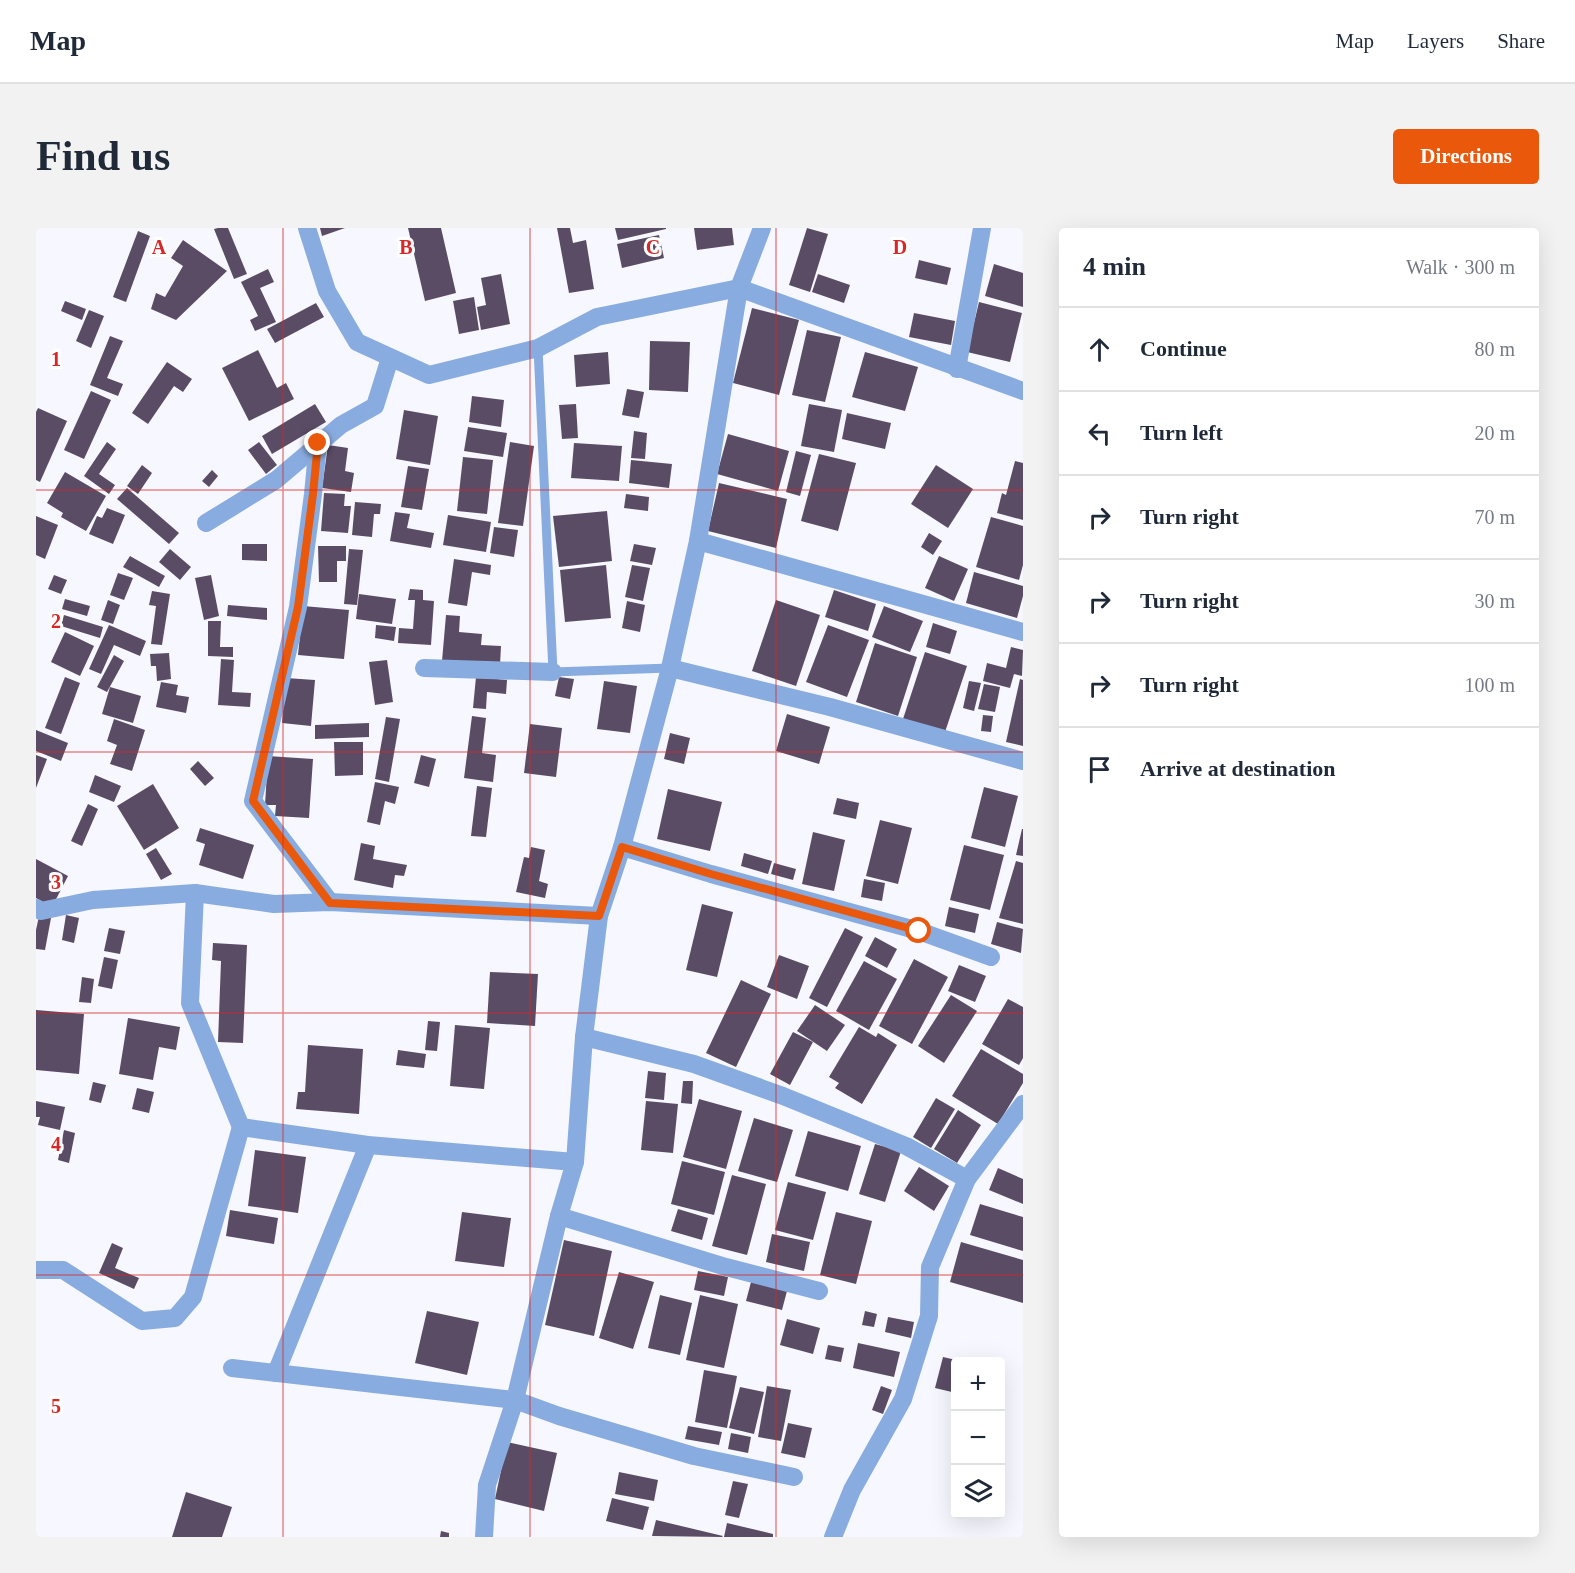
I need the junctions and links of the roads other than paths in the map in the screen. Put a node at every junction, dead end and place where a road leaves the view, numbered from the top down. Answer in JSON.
{"nodes":[{"id":1,"x":307,"y":228,"type":"edge"},
{"id":2,"x":762,"y":228,"type":"edge"},
{"id":3,"x":982,"y":228,"type":"edge"},
{"id":4,"x":739,"y":288,"type":"junction"},
{"id":5,"x":538,"y":348,"type":"junction"},
{"id":6,"x":390,"y":358,"type":"junction"},
{"id":7,"x":957,"y":369,"type":"junction"},
{"id":8,"x":1023,"y":391,"type":"edge"},
{"id":9,"x":318,"y":443,"type":"junction"},
{"id":10,"x":206,"y":523,"type":"dead end"},
{"id":11,"x":698,"y":541,"type":"junction"},
{"id":12,"x":1023,"y":632,"type":"edge"},
{"id":13,"x":424,"y":668,"type":"dead end"},
{"id":14,"x":670,"y":668,"type":"junction"},
{"id":15,"x":553,"y":672,"type":"junction"},
{"id":16,"x":1023,"y":761,"type":"edge"},
{"id":17,"x":622,"y":847,"type":"junction"},
{"id":18,"x":195,"y":893,"type":"junction"},
{"id":19,"x":330,"y":903,"type":"junction"},
{"id":20,"x":36,"y":908,"type":"edge"},
{"id":21,"x":599,"y":916,"type":"junction"},
{"id":22,"x":991,"y":957,"type":"dead end"},
{"id":23,"x":584,"y":1037,"type":"junction"},
{"id":24,"x":1023,"y":1104,"type":"edge"},
{"id":25,"x":241,"y":1127,"type":"junction"},
{"id":26,"x":368,"y":1145,"type":"junction"},
{"id":27,"x":575,"y":1162,"type":"junction"},
{"id":28,"x":968,"y":1179,"type":"junction"},
{"id":29,"x":560,"y":1216,"type":"junction"},
{"id":30,"x":36,"y":1269,"type":"edge"},
{"id":31,"x":819,"y":1291,"type":"dead end"},
{"id":32,"x":232,"y":1368,"type":"dead end"},
{"id":33,"x":276,"y":1373,"type":"junction"},
{"id":34,"x":515,"y":1400,"type":"junction"},
{"id":35,"x":794,"y":1477,"type":"dead end"},
{"id":36,"x":484,"y":1537,"type":"edge"},
{"id":37,"x":833,"y":1537,"type":"edge"}],
"edges":[{"from":1,"to":6,"type":"street"},
{"from":2,"to":4,"type":"street"},
{"from":3,"to":7,"type":"street"},
{"from":4,"to":5,"type":"street"},
{"from":4,"to":7,"type":"street"},
{"from":4,"to":11,"type":"street"},
{"from":5,"to":6,"type":"street"},
{"from":5,"to":15,"type":"lane"},
{"from":6,"to":9,"type":"street"},
{"from":7,"to":8,"type":"street"},
{"from":9,"to":10,"type":"street"},
{"from":9,"to":19,"type":"street"},
{"from":11,"to":12,"type":"street"},
{"from":11,"to":14,"type":"street"},
{"from":13,"to":15,"type":"street"},
{"from":14,"to":15,"type":"lane"},
{"from":14,"to":16,"type":"street"},
{"from":14,"to":17,"type":"street"},
{"from":17,"to":21,"type":"street"},
{"from":17,"to":22,"type":"street"},
{"from":18,"to":19,"type":"street"},
{"from":18,"to":20,"type":"street"},
{"from":18,"to":25,"type":"street"},
{"from":19,"to":21,"type":"street"},
{"from":21,"to":23,"type":"street"},
{"from":23,"to":27,"type":"street"},
{"from":23,"to":28,"type":"street"},
{"from":24,"to":28,"type":"street"},
{"from":25,"to":26,"type":"street"},
{"from":25,"to":30,"type":"street"},
{"from":26,"to":27,"type":"street"},
{"from":26,"to":33,"type":"street"},
{"from":27,"to":29,"type":"street"},
{"from":28,"to":37,"type":"street"},
{"from":29,"to":31,"type":"street"},
{"from":29,"to":34,"type":"street"},
{"from":32,"to":33,"type":"street"},
{"from":33,"to":34,"type":"street"},
{"from":34,"to":35,"type":"street"},
{"from":34,"to":36,"type":"street"}]}
